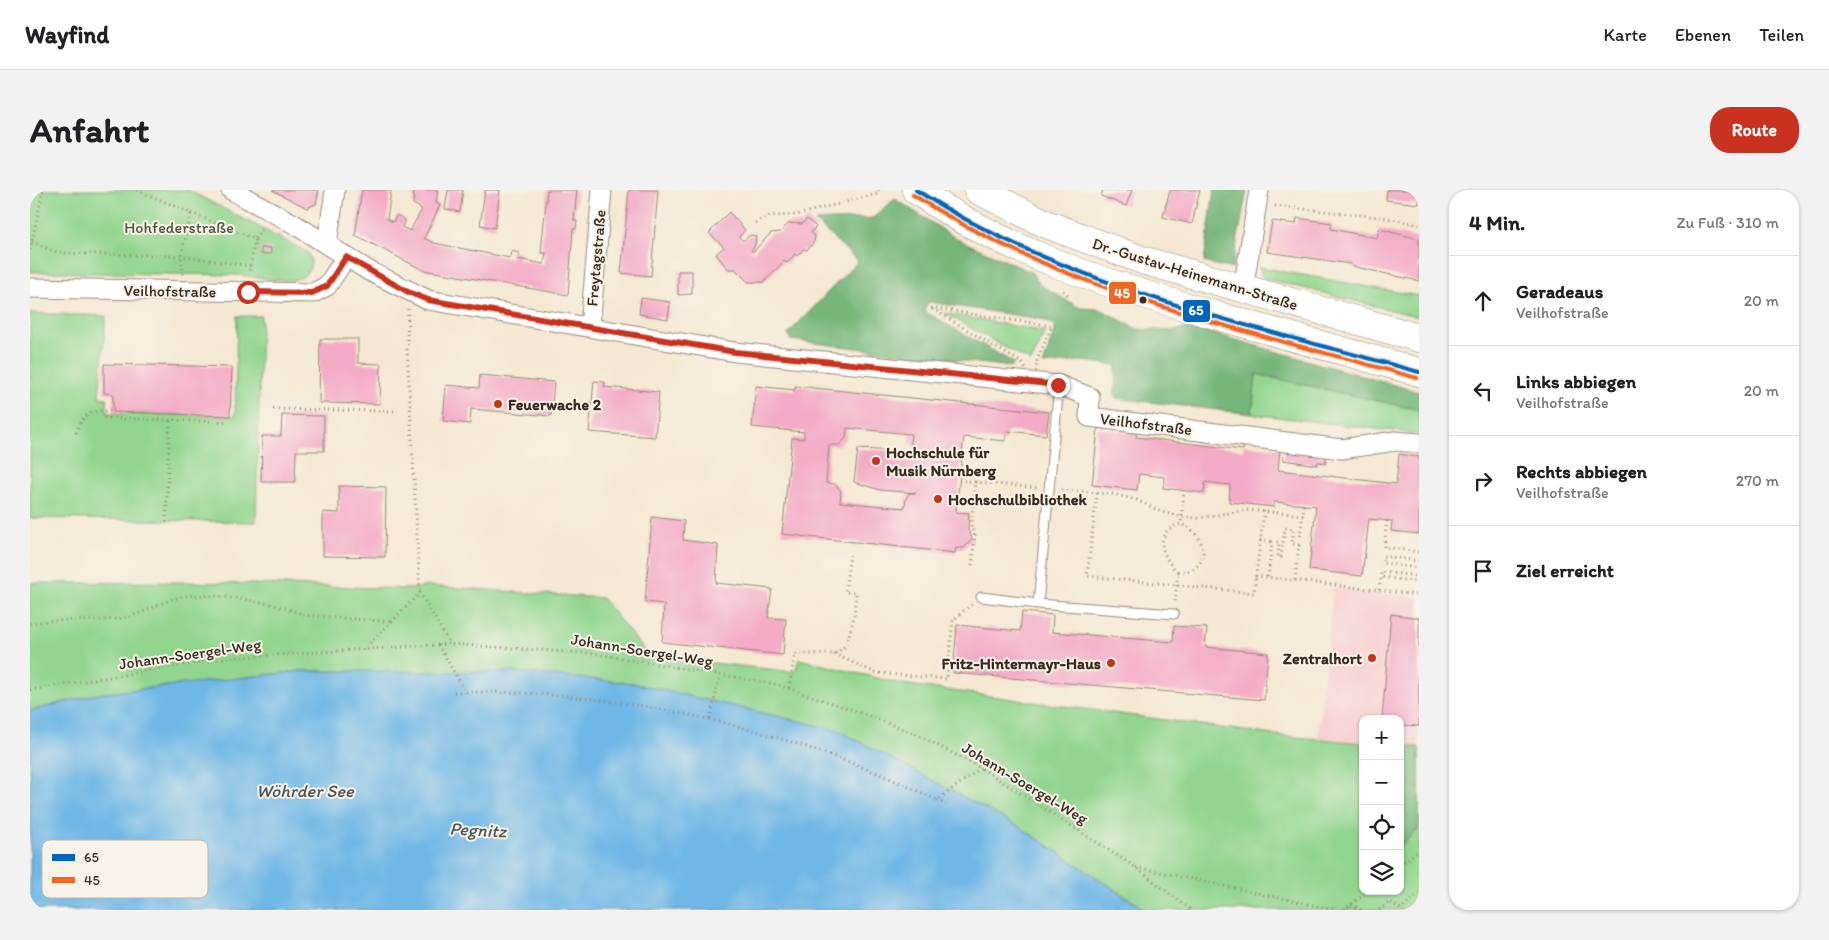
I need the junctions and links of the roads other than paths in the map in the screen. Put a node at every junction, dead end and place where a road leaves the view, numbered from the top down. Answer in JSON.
{"nodes":[{"id":1,"x":232,"y":190,"type":"edge"},
{"id":2,"x":335,"y":190,"type":"edge"},
{"id":3,"x":602,"y":190,"type":"edge"},
{"id":4,"x":916,"y":190,"type":"edge"},
{"id":5,"x":978,"y":190,"type":"edge"},
{"id":6,"x":1258,"y":196,"type":"edge"},
{"id":7,"x":327,"y":244,"type":"junction"},
{"id":8,"x":346,"y":257,"type":"junction"},
{"id":9,"x":30,"y":288,"type":"edge"},
{"id":10,"x":1243,"y":290,"type":"junction"},
{"id":11,"x":590,"y":327,"type":"junction"},
{"id":12,"x":1419,"y":338,"type":"edge"},
{"id":13,"x":1419,"y":372,"type":"edge"},
{"id":14,"x":1058,"y":385,"type":"junction"},
{"id":15,"x":1419,"y":443,"type":"edge"},
{"id":16,"x":981,"y":597,"type":"road end"},
{"id":17,"x":1038,"y":604,"type":"junction"},
{"id":18,"x":1174,"y":614,"type":"road end"}],
"edges":[{"from":1,"to":7,"type":"street"},
{"from":2,"to":7,"type":"street"},
{"from":3,"to":11,"type":"street","name":"Freytagstraße"},
{"from":4,"to":13,"type":"main road","name":"Dr.-Gustav-Heinemann-Straße"},
{"from":5,"to":10,"type":"main road","name":"Dr.-Gustav-Heinemann-Straße"},
{"from":6,"to":10,"type":"street"},
{"from":7,"to":8,"type":"street"},
{"from":8,"to":9,"type":"street","name":"Veilhofstraße"},
{"from":8,"to":11,"type":"street","name":"Veilhofstraße"},
{"from":10,"to":12,"type":"main road","name":"Dr.-Gustav-Heinemann-Straße"},
{"from":11,"to":14,"type":"street","name":"Veilhofstraße"},
{"from":14,"to":15,"type":"street","name":"Veilhofstraße"},
{"from":14,"to":17,"type":"lane"},
{"from":16,"to":17,"type":"lane"},
{"from":17,"to":18,"type":"lane"}]}
